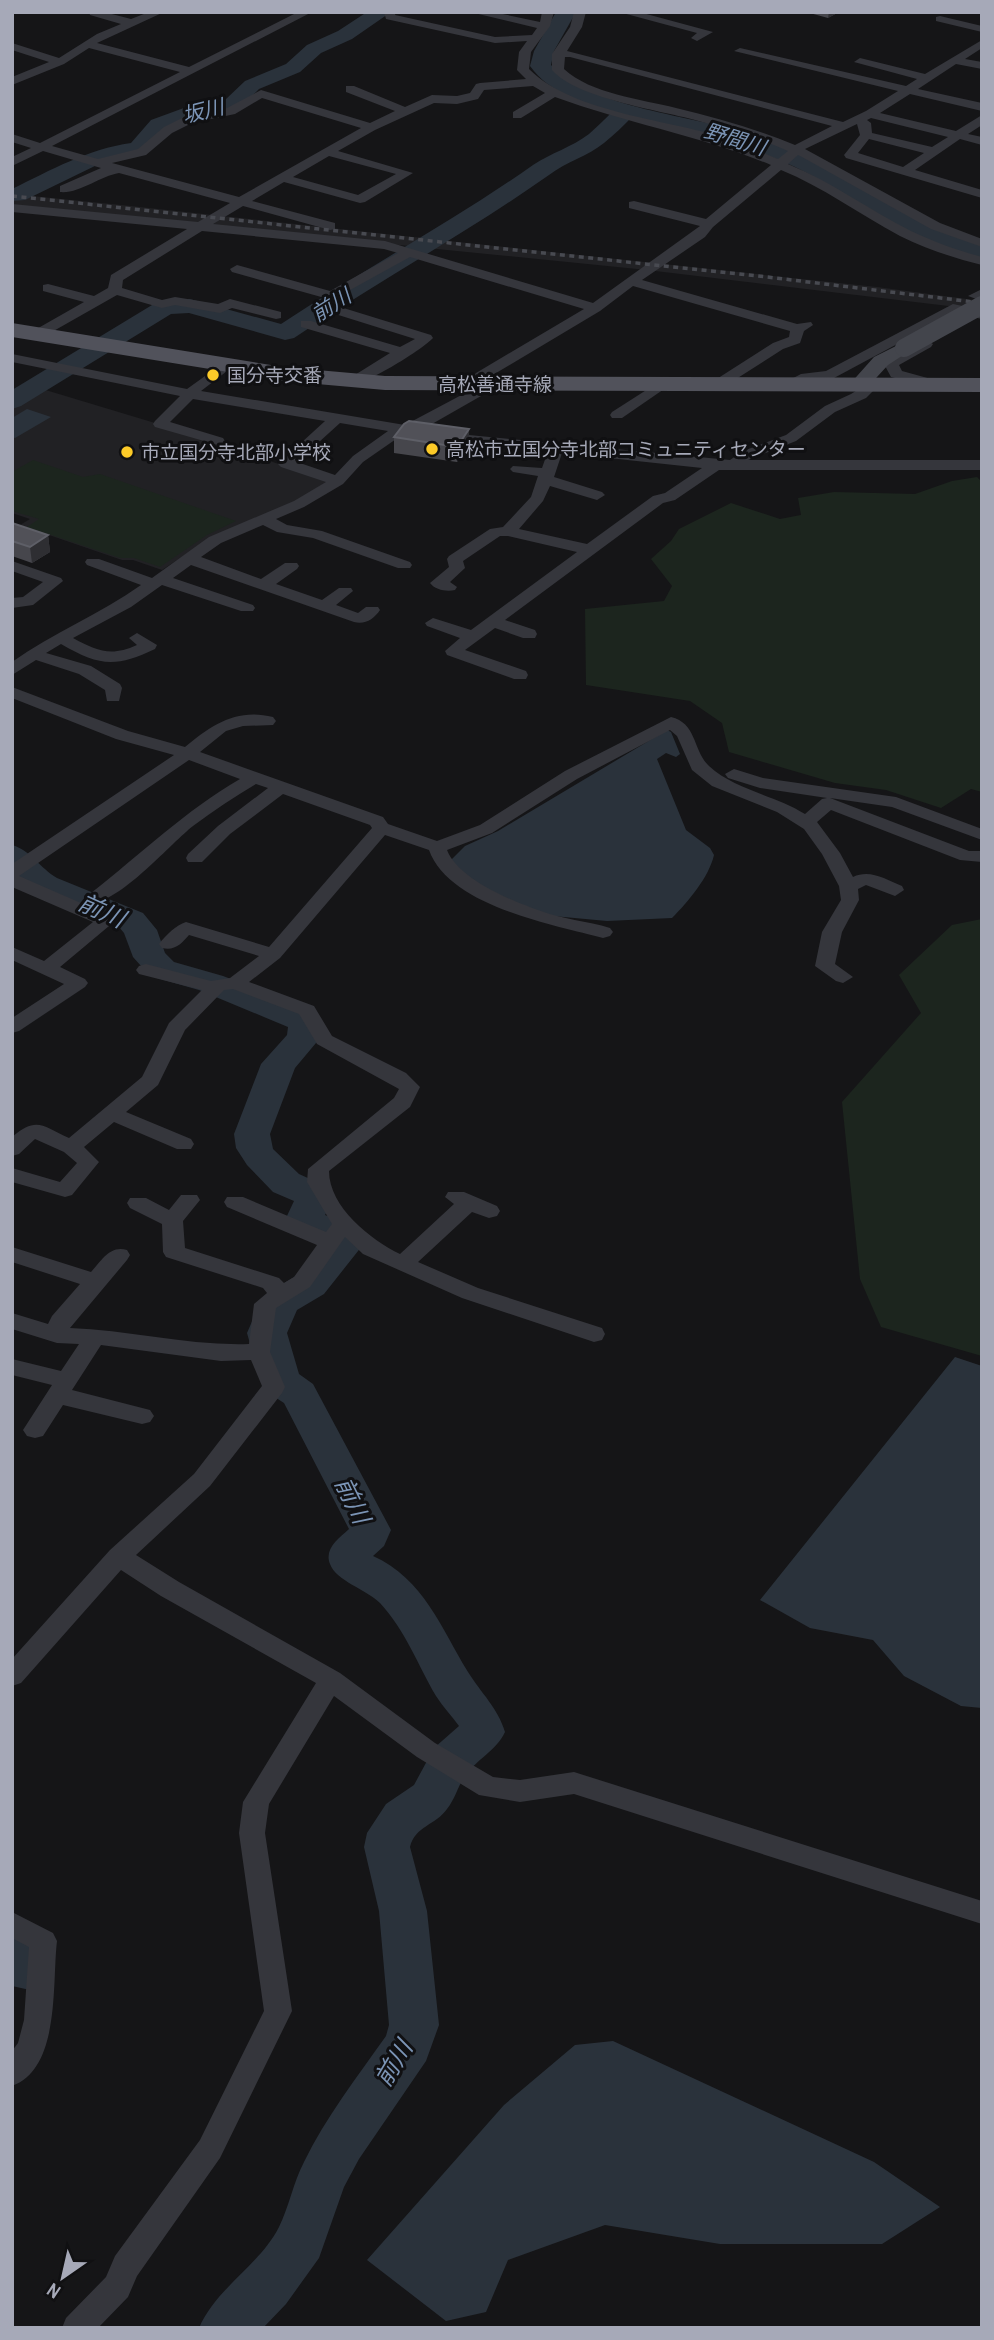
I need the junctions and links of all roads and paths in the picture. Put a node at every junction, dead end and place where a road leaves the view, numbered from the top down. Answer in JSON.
{"nodes":[{"id":1,"x":159,"y":12,"type":"edge"},
{"id":2,"x":307,"y":12,"type":"edge"},
{"id":3,"x":391,"y":12,"type":"edge"},
{"id":4,"x":475,"y":12,"type":"edge"},
{"id":5,"x":548,"y":12,"type":"edge"},
{"id":6,"x":580,"y":12,"type":"edge"},
{"id":7,"x":94,"y":13,"type":"edge"},
{"id":8,"x":630,"y":13,"type":"edge"},
{"id":9,"x":940,"y":19,"type":"dead end"},
{"id":10,"x":132,"y":23,"type":"junction"},
{"id":11,"x":544,"y":26,"type":"junction"},
{"id":12,"x":982,"y":29,"type":"edge"},
{"id":13,"x":696,"y":38,"type":"dead end"},
{"id":14,"x":535,"y":39,"type":"junction"},
{"id":15,"x":982,"y":43,"type":"edge"},
{"id":16,"x":90,"y":45,"type":"junction"},
{"id":17,"x":16,"y":50,"type":"edge"},
{"id":18,"x":740,"y":51,"type":"dead end"},
{"id":19,"x":558,"y":54,"type":"junction"},
{"id":20,"x":957,"y":61,"type":"junction"},
{"id":21,"x":60,"y":62,"type":"junction"},
{"id":22,"x":860,"y":62,"type":"dead end"},
{"id":23,"x":982,"y":66,"type":"edge"},
{"id":24,"x":190,"y":71,"type":"junction"},
{"id":25,"x":926,"y":78,"type":"junction"},
{"id":26,"x":12,"y":81,"type":"edge"},
{"id":27,"x":535,"y":82,"type":"junction"},
{"id":28,"x":833,"y":85,"type":"dead end"},
{"id":29,"x":349,"y":89,"type":"dead end"},
{"id":30,"x":906,"y":89,"type":"junction"},
{"id":31,"x":554,"y":93,"type":"junction"},
{"id":32,"x":894,"y":99,"type":"junction"},
{"id":33,"x":457,"y":100,"type":"junction"},
{"id":34,"x":473,"y":104,"type":"dead end"},
{"id":35,"x":982,"y":107,"type":"edge"},
{"id":36,"x":405,"y":111,"type":"junction"},
{"id":37,"x":517,"y":115,"type":"dead end"},
{"id":38,"x":864,"y":117,"type":"junction"},
{"id":39,"x":982,"y":119,"type":"edge"},
{"id":40,"x":842,"y":125,"type":"junction"},
{"id":41,"x":371,"y":128,"type":"junction"},
{"id":42,"x":866,"y":135,"type":"junction"},
{"id":43,"x":957,"y":135,"type":"junction"},
{"id":44,"x":12,"y":138,"type":"edge"},
{"id":45,"x":982,"y":141,"type":"edge"},
{"id":46,"x":42,"y":147,"type":"junction"},
{"id":47,"x":938,"y":148,"type":"junction"},
{"id":48,"x":796,"y":151,"type":"junction"},
{"id":49,"x":328,"y":152,"type":"junction"},
{"id":50,"x":982,"y":155,"type":"edge"},
{"id":51,"x":12,"y":162,"type":"edge"},
{"id":52,"x":89,"y":162,"type":"junction"},
{"id":53,"x":781,"y":163,"type":"junction"},
{"id":54,"x":116,"y":170,"type":"junction"},
{"id":55,"x":904,"y":172,"type":"junction"},
{"id":56,"x":283,"y":178,"type":"junction"},
{"id":57,"x":65,"y":189,"type":"dead end"},
{"id":58,"x":982,"y":194,"type":"edge"},
{"id":59,"x":678,"y":199,"type":"dead end"},
{"id":60,"x":242,"y":201,"type":"junction"},
{"id":61,"x":635,"y":205,"type":"dead end"},
{"id":62,"x":12,"y":208,"type":"edge"},
{"id":63,"x":660,"y":211,"type":"junction"},
{"id":64,"x":708,"y":224,"type":"junction"},
{"id":65,"x":330,"y":226,"type":"dead end"},
{"id":66,"x":200,"y":227,"type":"junction"},
{"id":67,"x":982,"y":243,"type":"edge"},
{"id":68,"x":409,"y":252,"type":"junction"},
{"id":69,"x":982,"y":261,"type":"edge"},
{"id":70,"x":237,"y":269,"type":"dead end"},
{"id":71,"x":631,"y":281,"type":"junction"},
{"id":72,"x":48,"y":288,"type":"dead end"},
{"id":73,"x":115,"y":290,"type":"junction"},
{"id":74,"x":95,"y":301,"type":"junction"},
{"id":75,"x":982,"y":305,"type":"edge"},
{"id":76,"x":595,"y":308,"type":"junction"},
{"id":77,"x":337,"y":310,"type":"dead end"},
{"id":78,"x":276,"y":314,"type":"dead end"},
{"id":79,"x":306,"y":324,"type":"dead end"},
{"id":80,"x":12,"y":330,"type":"edge"},
{"id":81,"x":38,"y":334,"type":"junction"},
{"id":82,"x":404,"y":354,"type":"junction"},
{"id":83,"x":17,"y":363,"type":"edge"},
{"id":84,"x":226,"y":365,"type":"junction"},
{"id":85,"x":355,"y":381,"type":"junction"},
{"id":86,"x":477,"y":384,"type":"junction"},
{"id":87,"x":662,"y":384,"type":"junction"},
{"id":88,"x":717,"y":384,"type":"junction"},
{"id":89,"x":787,"y":385,"type":"junction"},
{"id":90,"x":865,"y":385,"type":"junction"},
{"id":91,"x":938,"y":385,"type":"junction"},
{"id":92,"x":982,"y":385,"type":"edge"},
{"id":93,"x":191,"y":394,"type":"junction"},
{"id":94,"x":617,"y":415,"type":"dead end"},
{"id":95,"x":337,"y":418,"type":"junction"},
{"id":96,"x":407,"y":429,"type":"junction"},
{"id":97,"x":218,"y":441,"type":"dead end"},
{"id":98,"x":557,"y":447,"type":"junction"},
{"id":99,"x":716,"y":465,"type":"junction"},
{"id":100,"x":733,"y":465,"type":"junction"},
{"id":101,"x":982,"y":465,"type":"edge"},
{"id":102,"x":518,"y":469,"type":"dead end"},
{"id":103,"x":546,"y":476,"type":"junction"},
{"id":104,"x":338,"y":481,"type":"junction"},
{"id":105,"x":597,"y":495,"type":"dead end"},
{"id":106,"x":264,"y":519,"type":"junction"},
{"id":107,"x":508,"y":531,"type":"junction"},
{"id":108,"x":591,"y":550,"type":"junction"},
{"id":109,"x":190,"y":559,"type":"junction"},
{"id":110,"x":93,"y":562,"type":"dead end"},
{"id":111,"x":404,"y":565,"type":"dead end"},
{"id":112,"x":12,"y":566,"type":"edge"},
{"id":113,"x":291,"y":566,"type":"dead end"},
{"id":114,"x":158,"y":582,"type":"junction"},
{"id":115,"x":437,"y":583,"type":"dead end"},
{"id":116,"x":263,"y":585,"type":"junction"},
{"id":117,"x":345,"y":591,"type":"dead end"},
{"id":118,"x":12,"y":603,"type":"edge"},
{"id":119,"x":324,"y":606,"type":"junction"},
{"id":120,"x":247,"y":608,"type":"dead end"},
{"id":121,"x":372,"y":610,"type":"dead end"},
{"id":122,"x":492,"y":621,"type":"junction"},
{"id":123,"x":433,"y":623,"type":"dead end"},
{"id":124,"x":529,"y":634,"type":"dead end"},
{"id":125,"x":472,"y":636,"type":"junction"},
{"id":126,"x":62,"y":638,"type":"junction"},
{"id":127,"x":138,"y":638,"type":"dead end"},
{"id":128,"x":33,"y":654,"type":"junction"},
{"id":129,"x":12,"y":670,"type":"edge"},
{"id":130,"x":520,"y":675,"type":"dead end"},
{"id":131,"x":12,"y":692,"type":"edge"},
{"id":132,"x":113,"y":697,"type":"dead end"},
{"id":133,"x":267,"y":721,"type":"dead end"},
{"id":134,"x":187,"y":754,"type":"junction"},
{"id":135,"x":695,"y":758,"type":"junction"},
{"id":136,"x":254,"y":778,"type":"junction"},
{"id":137,"x":281,"y":788,"type":"junction"},
{"id":138,"x":806,"y":822,"type":"junction"},
{"id":139,"x":381,"y":828,"type":"junction"},
{"id":140,"x":982,"y":835,"type":"edge"},
{"id":141,"x":437,"y":847,"type":"junction"},
{"id":142,"x":195,"y":858,"type":"dead end"},
{"id":143,"x":982,"y":858,"type":"edge"},
{"id":144,"x":14,"y":874,"type":"edge"},
{"id":145,"x":848,"y":886,"type":"junction"},
{"id":146,"x":895,"y":890,"type":"dead end"},
{"id":147,"x":99,"y":897,"type":"dead end"},
{"id":148,"x":603,"y":932,"type":"dead end"},
{"id":149,"x":169,"y":944,"type":"dead end"},
{"id":150,"x":12,"y":953,"type":"edge"},
{"id":151,"x":273,"y":954,"type":"junction"},
{"id":152,"x":47,"y":968,"type":"junction"},
{"id":153,"x":146,"y":970,"type":"dead end"},
{"id":154,"x":843,"y":976,"type":"dead end"},
{"id":155,"x":225,"y":985,"type":"junction"},
{"id":156,"x":12,"y":1027,"type":"edge"},
{"id":157,"x":113,"y":1114,"type":"junction"},
{"id":158,"x":184,"y":1144,"type":"dead end"},
{"id":159,"x":71,"y":1147,"type":"junction"},
{"id":160,"x":12,"y":1149,"type":"edge"},
{"id":161,"x":12,"y":1175,"type":"edge"},
{"id":162,"x":189,"y":1200,"type":"dead end"},
{"id":163,"x":235,"y":1202,"type":"dead end"},
{"id":164,"x":138,"y":1203,"type":"dead end"},
{"id":165,"x":489,"y":1211,"type":"dead end"},
{"id":166,"x":172,"y":1220,"type":"junction"},
{"id":167,"x":343,"y":1224,"type":"junction"},
{"id":168,"x":329,"y":1242,"type":"junction"},
{"id":169,"x":12,"y":1254,"type":"edge"},
{"id":170,"x":119,"y":1255,"type":"dead end"},
{"id":171,"x":404,"y":1264,"type":"junction"},
{"id":172,"x":95,"y":1281,"type":"junction"},
{"id":173,"x":280,"y":1293,"type":"junction"},
{"id":174,"x":12,"y":1321,"type":"edge"},
{"id":175,"x":594,"y":1334,"type":"dead end"},
{"id":176,"x":57,"y":1335,"type":"junction"},
{"id":177,"x":95,"y":1336,"type":"junction"},
{"id":178,"x":259,"y":1352,"type":"junction"},
{"id":179,"x":12,"y":1367,"type":"edge"},
{"id":180,"x":62,"y":1388,"type":"junction"},
{"id":181,"x":142,"y":1416,"type":"dead end"},
{"id":182,"x":35,"y":1430,"type":"dead end"},
{"id":183,"x":119,"y":1556,"type":"junction"},
{"id":184,"x":12,"y":1676,"type":"edge"},
{"id":185,"x":331,"y":1679,"type":"junction"},
{"id":186,"x":982,"y":1913,"type":"edge"},
{"id":187,"x":12,"y":1924,"type":"edge"},
{"id":188,"x":12,"y":2073,"type":"edge"},
{"id":189,"x":77,"y":2328,"type":"edge"}],
"edges":[{"from":1,"to":10,"type":"street"},
{"from":2,"to":24,"type":"street"},
{"from":3,"to":14,"type":"street"},
{"from":4,"to":11,"type":"street"},
{"from":5,"to":11,"type":"street"},
{"from":6,"to":19,"type":"street"},
{"from":7,"to":10,"type":"street"},
{"from":8,"to":13,"type":"street"},
{"from":9,"to":12,"type":"street"},
{"from":10,"to":16,"type":"street"},
{"from":11,"to":14,"type":"street"},
{"from":14,"to":27,"type":"street"},
{"from":15,"to":20,"type":"street"},
{"from":16,"to":21,"type":"street"},
{"from":16,"to":24,"type":"street"},
{"from":17,"to":21,"type":"street"},
{"from":18,"to":30,"type":"street"},
{"from":19,"to":40,"type":"street"},
{"from":19,"to":48,"type":"street"},
{"from":20,"to":23,"type":"street"},
{"from":20,"to":25,"type":"street"},
{"from":21,"to":26,"type":"street"},
{"from":22,"to":25,"type":"street"},
{"from":24,"to":46,"type":"street"},
{"from":25,"to":30,"type":"street"},
{"from":27,"to":31,"type":"street"},
{"from":27,"to":33,"type":"street"},
{"from":28,"to":32,"type":"street"},
{"from":29,"to":36,"type":"street"},
{"from":30,"to":32,"type":"street"},
{"from":30,"to":35,"type":"street"},
{"from":31,"to":37,"type":"street"},
{"from":31,"to":53,"type":"street"},
{"from":32,"to":38,"type":"street"},
{"from":32,"to":39,"type":"street"},
{"from":33,"to":34,"type":"street"},
{"from":33,"to":36,"type":"street"},
{"from":36,"to":41,"type":"street"},
{"from":38,"to":40,"type":"street"},
{"from":38,"to":42,"type":"street"},
{"from":38,"to":43,"type":"street"},
{"from":39,"to":43,"type":"street"},
{"from":40,"to":48,"type":"street"},
{"from":41,"to":49,"type":"street"},
{"from":41,"to":52,"type":"street"},
{"from":42,"to":47,"type":"street"},
{"from":42,"to":55,"type":"street"},
{"from":43,"to":45,"type":"street"},
{"from":43,"to":47,"type":"street"},
{"from":44,"to":46,"type":"street"},
{"from":46,"to":51,"type":"street"},
{"from":46,"to":52,"type":"street"},
{"from":47,"to":50,"type":"street"},
{"from":47,"to":55,"type":"street"},
{"from":48,"to":53,"type":"street"},
{"from":48,"to":67,"type":"street"},
{"from":49,"to":56,"type":"street"},
{"from":49,"to":56,"type":"street"},
{"from":52,"to":54,"type":"street"},
{"from":53,"to":64,"type":"street"},
{"from":53,"to":69,"type":"street"},
{"from":54,"to":57,"type":"street"},
{"from":54,"to":60,"type":"street"},
{"from":55,"to":58,"type":"street"},
{"from":56,"to":60,"type":"street"},
{"from":59,"to":63,"type":"street"},
{"from":60,"to":65,"type":"street"},
{"from":60,"to":66,"type":"street"},
{"from":61,"to":63,"type":"street"},
{"from":62,"to":66,"type":"street"},
{"from":63,"to":64,"type":"street"},
{"from":64,"to":71,"type":"street"},
{"from":66,"to":68,"type":"street"},
{"from":66,"to":73,"type":"street"},
{"from":68,"to":70,"type":"street"},
{"from":68,"to":76,"type":"street"},
{"from":71,"to":76,"type":"street"},
{"from":71,"to":88,"type":"street"},
{"from":72,"to":74,"type":"street"},
{"from":73,"to":74,"type":"street"},
{"from":73,"to":78,"type":"street"},
{"from":74,"to":81,"type":"street"},
{"from":75,"to":90,"type":"main road","bridge":true},
{"from":76,"to":86,"type":"street"},
{"from":77,"to":82,"type":"street"},
{"from":79,"to":82,"type":"street"},
{"from":80,"to":81,"type":"main road","name":"高松善通寺線"},
{"from":81,"to":84,"type":"main road","name":"高松善通寺線"},
{"from":82,"to":85,"type":"street"},
{"from":83,"to":93,"type":"street"},
{"from":84,"to":85,"type":"main road","name":"高松善通寺線"},
{"from":84,"to":93,"type":"street"},
{"from":85,"to":86,"type":"main road","name":"高松善通寺線"},
{"from":86,"to":87,"type":"main road","name":"高松善通寺線"},
{"from":86,"to":96,"type":"street"},
{"from":87,"to":88,"type":"main road","name":"高松善通寺線"},
{"from":87,"to":94,"type":"street"},
{"from":88,"to":89,"type":"main road","name":"高松善通寺線"},
{"from":89,"to":90,"type":"main road","name":"高松善通寺線"},
{"from":89,"to":91,"type":"street"},
{"from":90,"to":91,"type":"main road","name":"高松善通寺線"},
{"from":90,"to":100,"type":"street"},
{"from":91,"to":92,"type":"main road","name":"高松善通寺線"},
{"from":93,"to":95,"type":"street"},
{"from":93,"to":97,"type":"street"},
{"from":95,"to":96,"type":"street"},
{"from":95,"to":104,"type":"street"},
{"from":96,"to":98,"type":"street"},
{"from":96,"to":104,"type":"street"},
{"from":98,"to":99,"type":"street"},
{"from":98,"to":103,"type":"street"},
{"from":99,"to":100,"type":"street"},
{"from":99,"to":108,"type":"street"},
{"from":100,"to":101,"type":"street"},
{"from":102,"to":103,"type":"street"},
{"from":103,"to":105,"type":"street"},
{"from":103,"to":107,"type":"street"},
{"from":104,"to":106,"type":"street"},
{"from":106,"to":109,"type":"street"},
{"from":106,"to":111,"type":"street"},
{"from":107,"to":108,"type":"street"},
{"from":107,"to":115,"type":"street"},
{"from":108,"to":122,"type":"street"},
{"from":109,"to":114,"type":"street"},
{"from":109,"to":116,"type":"street"},
{"from":110,"to":114,"type":"street"},
{"from":112,"to":118,"type":"street"},
{"from":113,"to":116,"type":"street"},
{"from":114,"to":120,"type":"street"},
{"from":114,"to":126,"type":"street"},
{"from":116,"to":119,"type":"street"},
{"from":117,"to":119,"type":"street"},
{"from":119,"to":121,"type":"street"},
{"from":122,"to":124,"type":"street"},
{"from":122,"to":125,"type":"street"},
{"from":123,"to":125,"type":"street"},
{"from":125,"to":130,"type":"street"},
{"from":126,"to":127,"type":"street"},
{"from":126,"to":128,"type":"street"},
{"from":128,"to":129,"type":"street"},
{"from":128,"to":132,"type":"street"},
{"from":131,"to":134,"type":"street"},
{"from":133,"to":134,"type":"street"},
{"from":134,"to":136,"type":"street"},
{"from":134,"to":144,"type":"street"},
{"from":135,"to":138,"type":"street"},
{"from":135,"to":140,"type":"street"},
{"from":135,"to":141,"type":"street"},
{"from":136,"to":137,"type":"street"},
{"from":136,"to":147,"type":"street"},
{"from":137,"to":139,"type":"street"},
{"from":137,"to":142,"type":"street"},
{"from":138,"to":143,"type":"street"},
{"from":138,"to":145,"type":"street"},
{"from":139,"to":141,"type":"street"},
{"from":139,"to":151,"type":"street"},
{"from":141,"to":148,"type":"street"},
{"from":144,"to":152,"type":"street"},
{"from":145,"to":146,"type":"street"},
{"from":145,"to":154,"type":"street"},
{"from":149,"to":151,"type":"street"},
{"from":150,"to":152,"type":"street"},
{"from":151,"to":155,"type":"street"},
{"from":152,"to":156,"type":"street"},
{"from":153,"to":155,"type":"street"},
{"from":155,"to":157,"type":"street"},
{"from":155,"to":167,"type":"street"},
{"from":157,"to":158,"type":"street"},
{"from":157,"to":159,"type":"street"},
{"from":159,"to":160,"type":"street"},
{"from":159,"to":161,"type":"street"},
{"from":162,"to":166,"type":"street"},
{"from":163,"to":168,"type":"street"},
{"from":164,"to":166,"type":"street"},
{"from":165,"to":171,"type":"street"},
{"from":166,"to":173,"type":"street"},
{"from":167,"to":168,"type":"street"},
{"from":167,"to":171,"type":"street"},
{"from":168,"to":173,"type":"street"},
{"from":169,"to":172,"type":"street"},
{"from":170,"to":172,"type":"street"},
{"from":171,"to":175,"type":"street"},
{"from":172,"to":176,"type":"street"},
{"from":173,"to":178,"type":"street"},
{"from":174,"to":176,"type":"street"},
{"from":176,"to":177,"type":"street"},
{"from":177,"to":178,"type":"street"},
{"from":177,"to":180,"type":"street"},
{"from":178,"to":183,"type":"street"},
{"from":179,"to":180,"type":"street"},
{"from":180,"to":181,"type":"street"},
{"from":180,"to":182,"type":"street"},
{"from":183,"to":184,"type":"street"},
{"from":183,"to":185,"type":"street"},
{"from":185,"to":186,"type":"street"},
{"from":185,"to":189,"type":"street"},
{"from":187,"to":188,"type":"street"}]}
